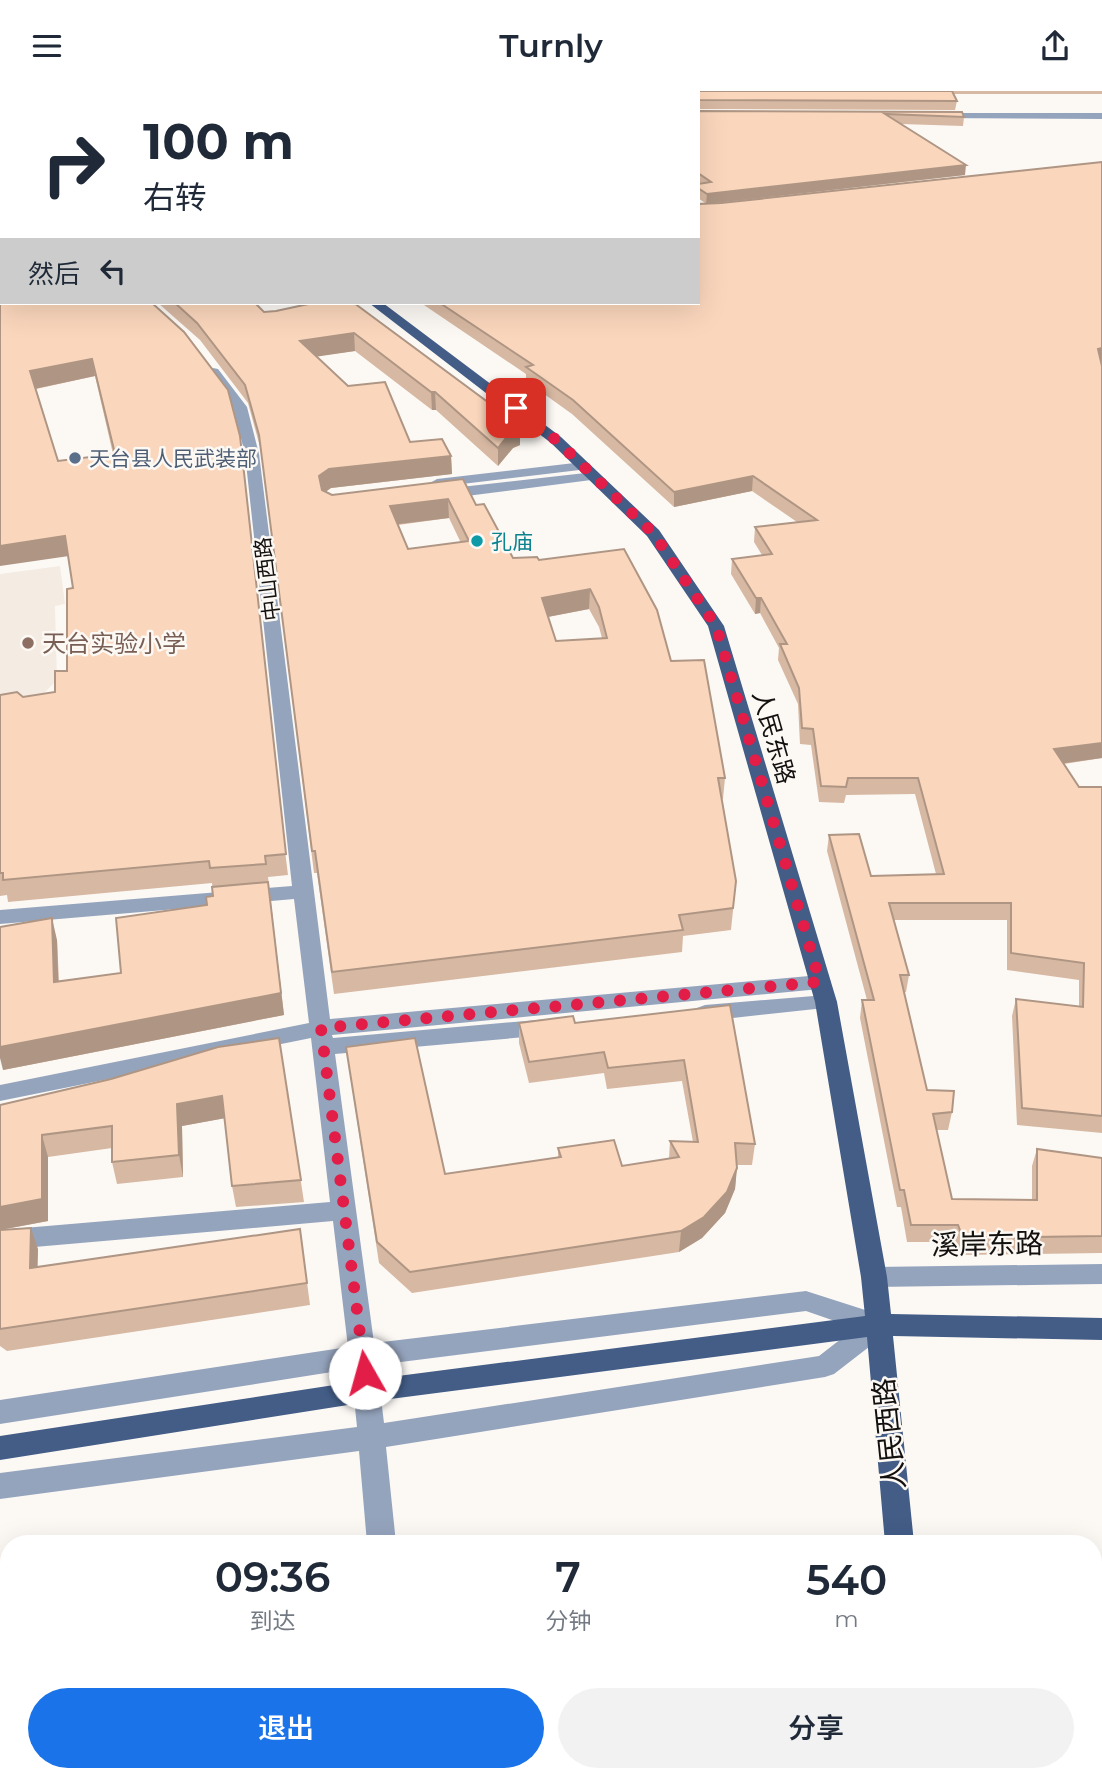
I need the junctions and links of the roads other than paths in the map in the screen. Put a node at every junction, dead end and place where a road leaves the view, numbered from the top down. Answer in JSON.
{"nodes":[{"id":1,"x":921,"y":115,"type":"edge"},
{"id":2,"x":1102,"y":116,"type":"edge"},
{"id":3,"x":378,"y":305,"type":"edge"},
{"id":4,"x":201,"y":356,"type":"edge"},
{"id":5,"x":588,"y":471,"type":"junction"},
{"id":6,"x":427,"y":490,"type":"edge"},
{"id":7,"x":303,"y":892,"type":"junction"},
{"id":8,"x":0,"y":917,"type":"edge"},
{"id":9,"x":823,"y":992,"type":"junction"},
{"id":10,"x":322,"y":1037,"type":"junction"},
{"id":11,"x":0,"y":1093,"type":"edge"},
{"id":12,"x":345,"y":1210,"type":"junction"},
{"id":13,"x":0,"y":1240,"type":"edge"},
{"id":14,"x":1102,"y":1274,"type":"edge"},
{"id":15,"x":874,"y":1277,"type":"junction"},
{"id":16,"x":878,"y":1325,"type":"junction"},
{"id":17,"x":1102,"y":1329,"type":"edge"},
{"id":18,"x":362,"y":1356,"type":"junction"},
{"id":19,"x":367,"y":1391,"type":"junction"},
{"id":20,"x":0,"y":1412,"type":"edge"},
{"id":21,"x":372,"y":1437,"type":"junction"},
{"id":22,"x":0,"y":1448,"type":"edge"},
{"id":23,"x":0,"y":1486,"type":"edge"},
{"id":24,"x":381,"y":1535,"type":"edge"},
{"id":25,"x":899,"y":1535,"type":"edge"}],
"edges":[{"from":1,"to":2,"type":"street"},
{"from":3,"to":5,"type":"main road","name":"人民东路"},
{"from":4,"to":7,"type":"street","name":"中山西路"},
{"from":5,"to":6,"type":"street"},
{"from":5,"to":9,"type":"main road","name":"人民东路"},
{"from":7,"to":8,"type":"street"},
{"from":7,"to":10,"type":"street","name":"中山西路"},
{"from":9,"to":10,"type":"street"},
{"from":9,"to":15,"type":"main road","name":"人民东路"},
{"from":10,"to":11,"type":"street"},
{"from":10,"to":12,"type":"street","name":"中山西路"},
{"from":12,"to":13,"type":"street"},
{"from":12,"to":18,"type":"street","name":"中山西路"},
{"from":14,"to":15,"type":"street","name":"溪岸东路"},
{"from":15,"to":16,"type":"main road","name":"人民东路"},
{"from":16,"to":17,"type":"main road"},
{"from":16,"to":18,"type":"street"},
{"from":16,"to":19,"type":"main road"},
{"from":16,"to":21,"type":"street"},
{"from":16,"to":25,"type":"main road","name":"人民西路"},
{"from":18,"to":19,"type":"street","name":"中山西路"},
{"from":18,"to":20,"type":"street"},
{"from":19,"to":21,"type":"street"},
{"from":19,"to":22,"type":"main road"},
{"from":21,"to":23,"type":"street"},
{"from":21,"to":24,"type":"street"}]}
